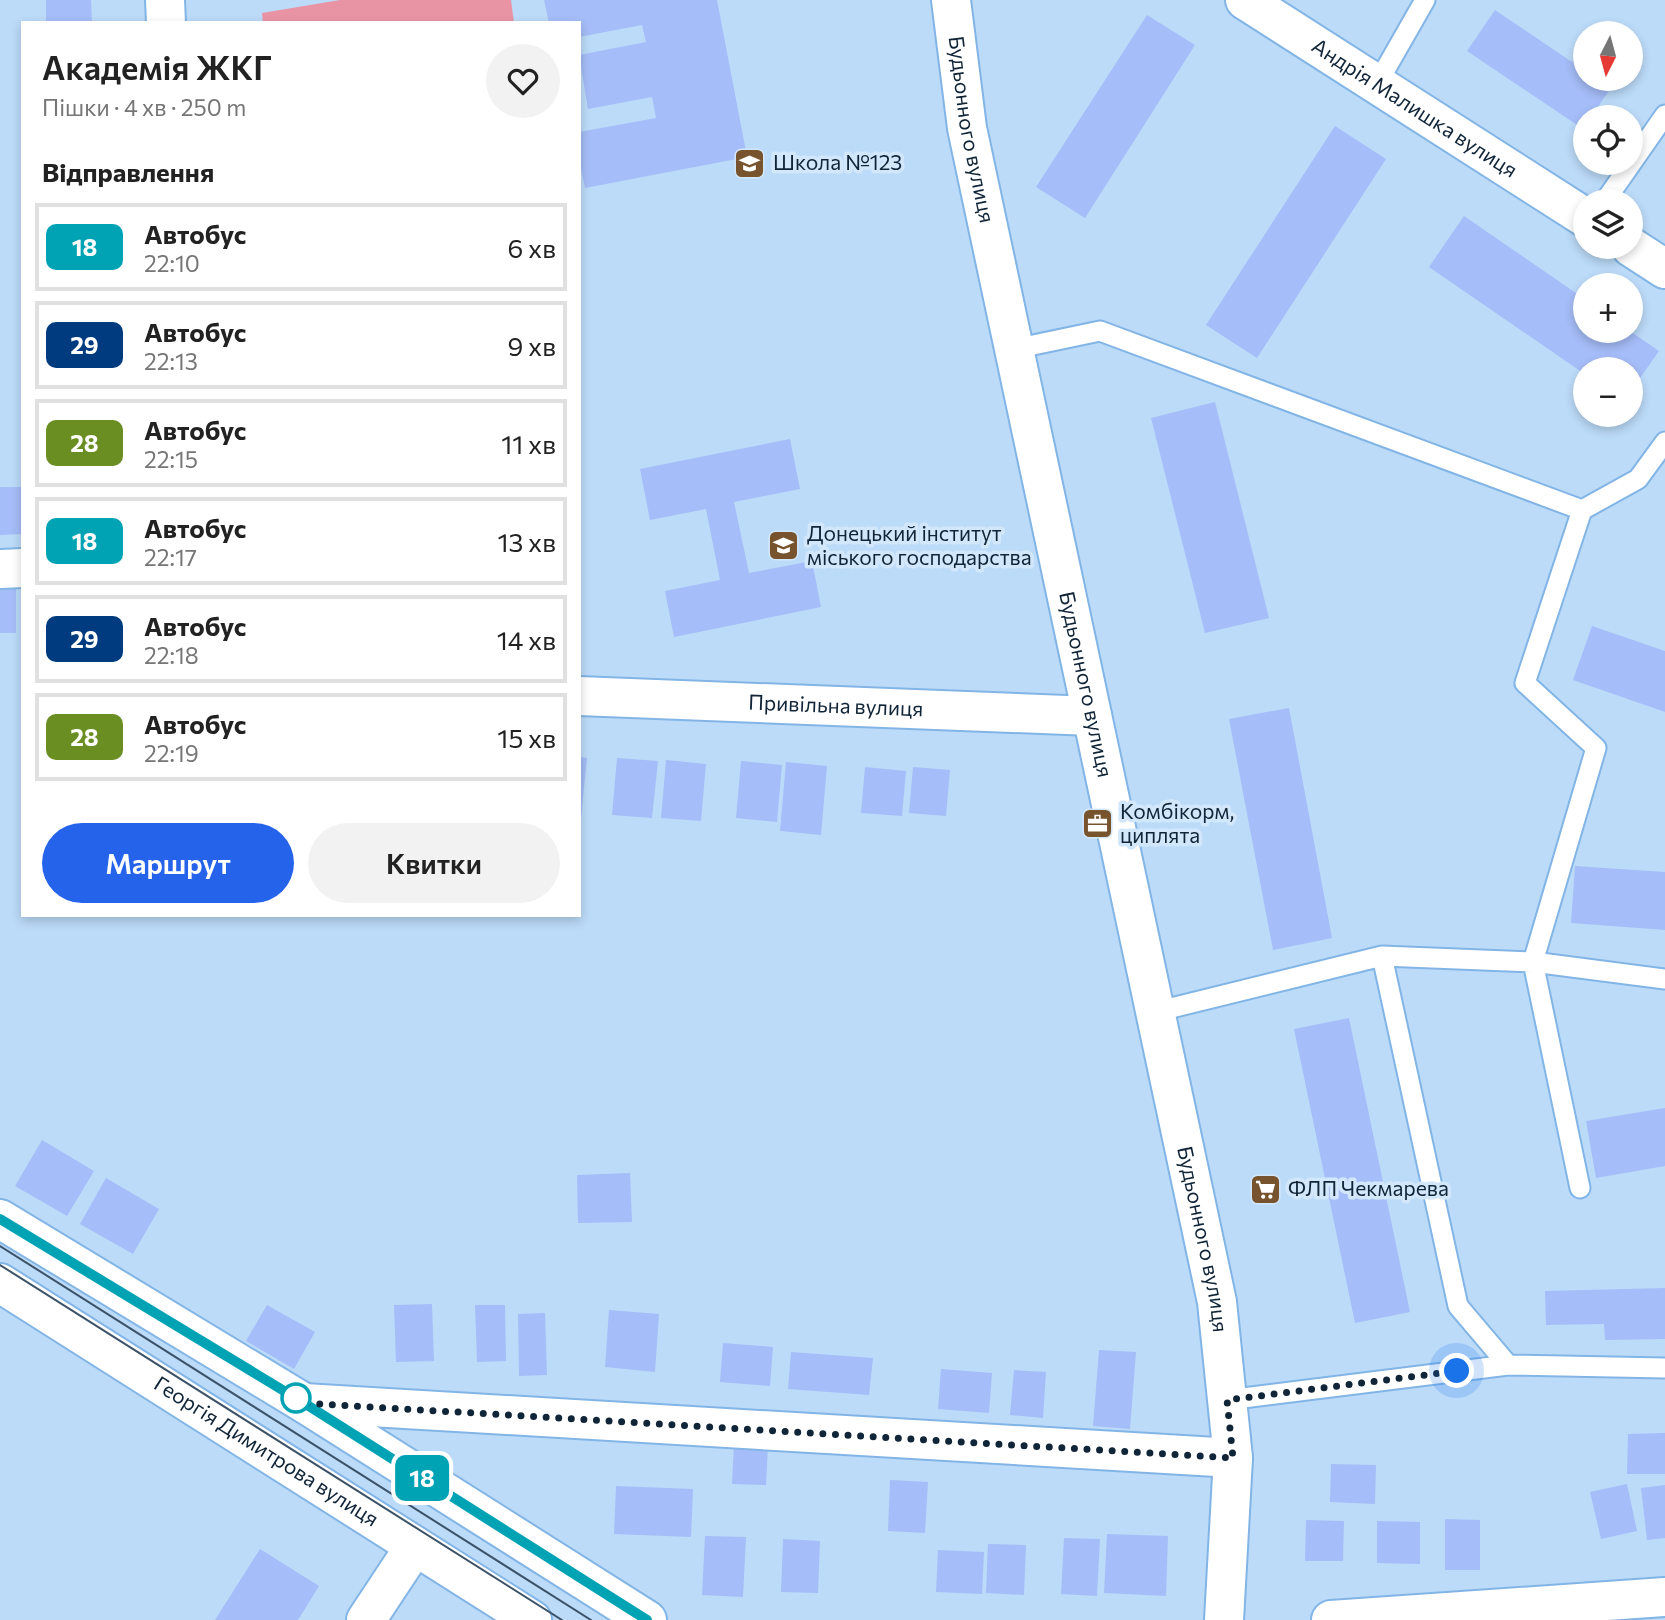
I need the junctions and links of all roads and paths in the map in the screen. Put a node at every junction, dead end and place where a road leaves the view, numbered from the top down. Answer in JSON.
{"nodes":[{"id":1,"x":165,"y":0,"type":"edge"},
{"id":2,"x":951,"y":0,"type":"edge"},
{"id":3,"x":1245,"y":0,"type":"edge"},
{"id":4,"x":1425,"y":0,"type":"edge"},
{"id":5,"x":166,"y":21,"type":"edge"},
{"id":6,"x":1377,"y":84,"type":"junction"},
{"id":7,"x":1665,"y":115,"type":"edge"},
{"id":8,"x":1613,"y":189,"type":"edge"},
{"id":9,"x":1573,"y":210,"type":"edge"},
{"id":10,"x":1643,"y":255,"type":"edge"},
{"id":11,"x":1665,"y":269,"type":"edge"},
{"id":12,"x":1014,"y":349,"type":"junction"},
{"id":13,"x":1665,"y":442,"type":"edge"},
{"id":14,"x":1581,"y":510,"type":"junction"},
{"id":15,"x":21,"y":568,"type":"edge"},
{"id":16,"x":0,"y":569,"type":"edge"},
{"id":17,"x":581,"y":696,"type":"edge"},
{"id":18,"x":1092,"y":716,"type":"junction"},
{"id":19,"x":1382,"y":956,"type":"junction"},
{"id":20,"x":1533,"y":962,"type":"junction"},
{"id":21,"x":1665,"y":979,"type":"edge"},
{"id":22,"x":1155,"y":1012,"type":"junction"},
{"id":23,"x":1580,"y":1188,"type":"dead end"},
{"id":24,"x":0,"y":1219,"type":"edge"},
{"id":25,"x":0,"y":1283,"type":"edge"},
{"id":26,"x":1508,"y":1365,"type":"junction"},
{"id":27,"x":1665,"y":1368,"type":"edge"},
{"id":28,"x":1227,"y":1400,"type":"junction"},
{"id":29,"x":304,"y":1403,"type":"junction"},
{"id":30,"x":1233,"y":1458,"type":"junction"},
{"id":31,"x":415,"y":1546,"type":"junction"},
{"id":32,"x":1665,"y":1597,"type":"edge"},
{"id":33,"x":366,"y":1620,"type":"edge"},
{"id":34,"x":532,"y":1620,"type":"edge"},
{"id":35,"x":647,"y":1620,"type":"edge"},
{"id":36,"x":1224,"y":1620,"type":"edge"},
{"id":37,"x":1331,"y":1620,"type":"edge"}],
"edges":[{"from":1,"to":5,"type":"street"},
{"from":2,"to":12,"type":"street","name":"Будьонного вулиця"},
{"from":3,"to":6,"type":"street","name":"Андрія Малишка вулиця"},
{"from":4,"to":6,"type":"lane"},
{"from":6,"to":9,"type":"street","name":"Андрія Малишка вулиця"},
{"from":7,"to":8,"type":"lane"},
{"from":10,"to":11,"type":"street"},
{"from":12,"to":14,"type":"lane"},
{"from":12,"to":18,"type":"street","name":"Будьонного вулиця"},
{"from":13,"to":14,"type":"lane"},
{"from":14,"to":20,"type":"lane"},
{"from":15,"to":16,"type":"street"},
{"from":17,"to":18,"type":"street","name":"Привільна вулиця"},
{"from":18,"to":22,"type":"street","name":"Будьонного вулиця"},
{"from":19,"to":20,"type":"lane"},
{"from":19,"to":22,"type":"lane"},
{"from":19,"to":26,"type":"lane"},
{"from":20,"to":21,"type":"lane"},
{"from":20,"to":23,"type":"lane"},
{"from":22,"to":28,"type":"street","name":"Будьонного вулиця"},
{"from":24,"to":29,"type":"street"},
{"from":25,"to":31,"type":"street","name":"Георгія Димитрова вулиця"},
{"from":26,"to":27,"type":"lane"},
{"from":26,"to":28,"type":"lane"},
{"from":28,"to":30,"type":"street","name":"Будьонного вулиця"},
{"from":29,"to":30,"type":"street"},
{"from":29,"to":35,"type":"street"},
{"from":30,"to":36,"type":"street","name":"Будьонного вулиця"},
{"from":31,"to":33,"type":"street"},
{"from":31,"to":34,"type":"street","name":"Георгія Димитрова вулиця"},
{"from":32,"to":37,"type":"street"}]}
